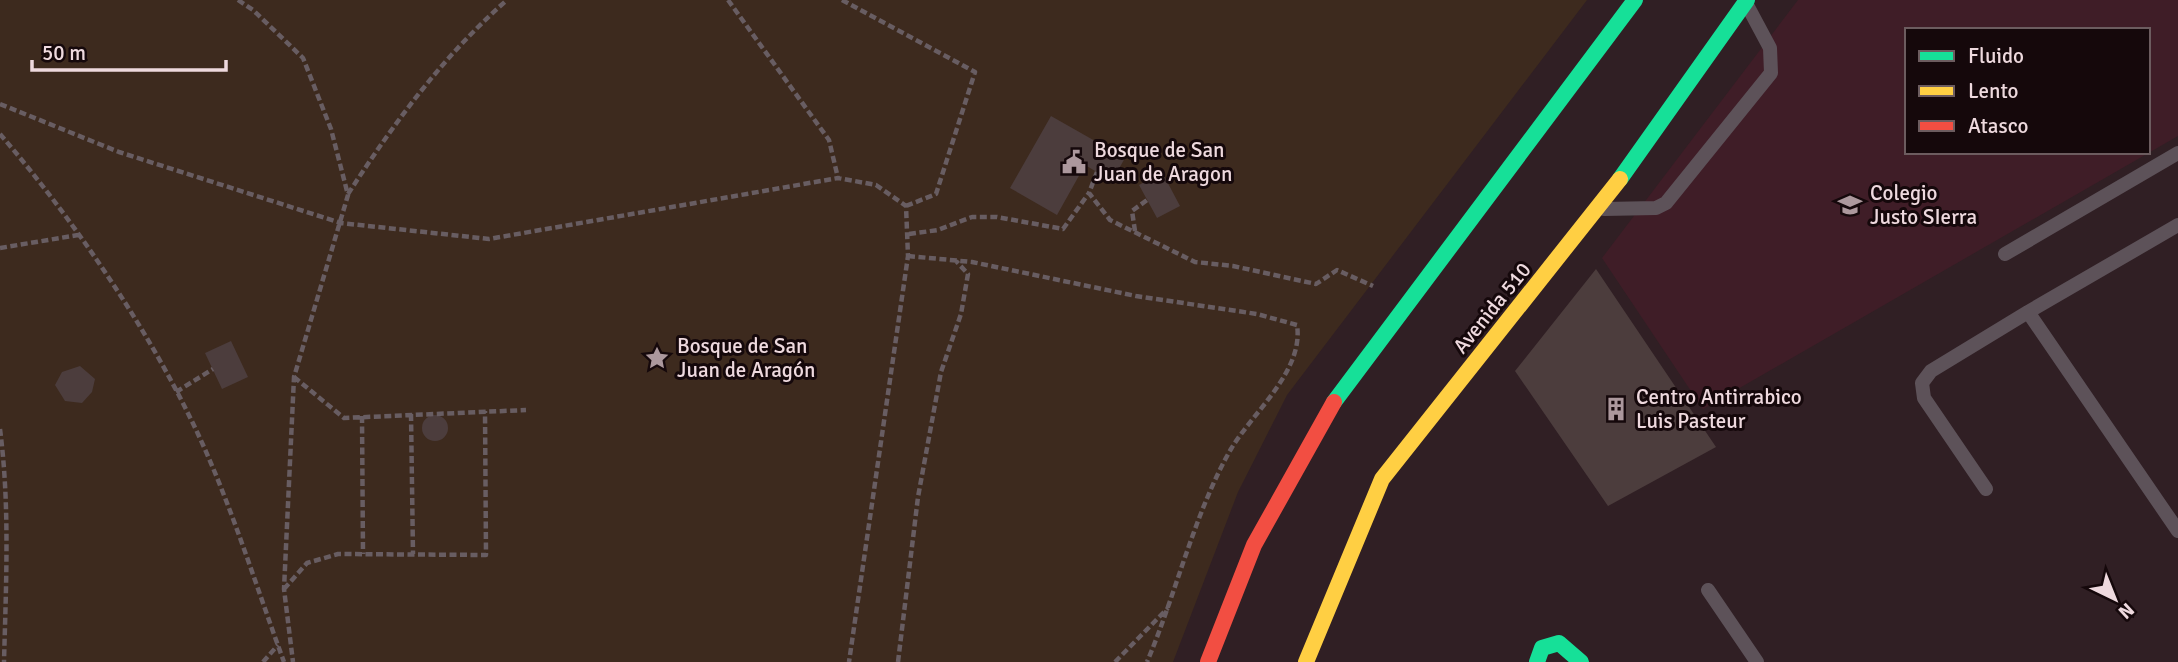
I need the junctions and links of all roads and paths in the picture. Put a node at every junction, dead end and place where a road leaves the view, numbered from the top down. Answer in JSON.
{"nodes":[{"id":1,"x":238,"y":0,"type":"edge"},
{"id":2,"x":507,"y":0,"type":"edge"},
{"id":3,"x":728,"y":0,"type":"edge"},
{"id":4,"x":842,"y":0,"type":"edge"},
{"id":5,"x":1635,"y":0,"type":"edge"},
{"id":6,"x":1746,"y":1,"type":"edge"},
{"id":7,"x":0,"y":104,"type":"edge"},
{"id":8,"x":0,"y":134,"type":"edge"},
{"id":9,"x":2178,"y":153,"type":"edge"},
{"id":10,"x":1097,"y":172,"type":"dead end"},
{"id":11,"x":838,"y":178,"type":"junction"},
{"id":12,"x":1089,"y":193,"type":"junction"},
{"id":13,"x":348,"y":195,"type":"junction"},
{"id":14,"x":1147,"y":200,"type":"dead end"},
{"id":15,"x":906,"y":206,"type":"junction"},
{"id":16,"x":1599,"y":209,"type":"junction"},
{"id":17,"x":341,"y":223,"type":"junction"},
{"id":18,"x":2178,"y":225,"type":"edge"},
{"id":19,"x":1135,"y":232,"type":"junction"},
{"id":20,"x":909,"y":234,"type":"junction"},
{"id":21,"x":78,"y":235,"type":"junction"},
{"id":22,"x":0,"y":248,"type":"edge"},
{"id":23,"x":2005,"y":254,"type":"dead end"},
{"id":24,"x":908,"y":256,"type":"junction"},
{"id":25,"x":956,"y":260,"type":"junction"},
{"id":26,"x":1373,"y":286,"type":"dead end"},
{"id":27,"x":2028,"y":312,"type":"junction"},
{"id":28,"x":213,"y":369,"type":"dead end"},
{"id":29,"x":294,"y":377,"type":"junction"},
{"id":30,"x":176,"y":392,"type":"junction"},
{"id":31,"x":526,"y":410,"type":"dead end"},
{"id":32,"x":485,"y":411,"type":"junction"},
{"id":33,"x":411,"y":414,"type":"junction"},
{"id":34,"x":362,"y":416,"type":"junction"},
{"id":35,"x":0,"y":429,"type":"edge"},
{"id":36,"x":1986,"y":489,"type":"dead end"},
{"id":37,"x":2178,"y":531,"type":"edge"},
{"id":38,"x":363,"y":554,"type":"junction"},
{"id":39,"x":412,"y":554,"type":"junction"},
{"id":40,"x":284,"y":589,"type":"junction"},
{"id":41,"x":1708,"y":590,"type":"dead end"},
{"id":42,"x":1171,"y":605,"type":"junction"},
{"id":43,"x":278,"y":645,"type":"junction"},
{"id":44,"x":4,"y":662,"type":"edge"},
{"id":45,"x":263,"y":662,"type":"edge"},
{"id":46,"x":284,"y":662,"type":"edge"},
{"id":47,"x":293,"y":662,"type":"edge"},
{"id":48,"x":849,"y":662,"type":"edge"},
{"id":49,"x":898,"y":662,"type":"edge"},
{"id":50,"x":1115,"y":662,"type":"edge"},
{"id":51,"x":1147,"y":662,"type":"edge"},
{"id":52,"x":1208,"y":662,"type":"edge"},
{"id":53,"x":1306,"y":662,"type":"edge"},
{"id":54,"x":1537,"y":662,"type":"edge"},
{"id":55,"x":1581,"y":662,"type":"edge"},
{"id":56,"x":1757,"y":662,"type":"edge"}],
"edges":[{"from":1,"to":13,"type":"path"},
{"from":2,"to":13,"type":"path"},
{"from":3,"to":11,"type":"path"},
{"from":4,"to":15,"type":"path"},
{"from":5,"to":52,"type":"main road"},
{"from":6,"to":16,"type":"main road","name":"Avenida 510"},
{"from":6,"to":16,"type":"lane"},
{"from":7,"to":17,"type":"path"},
{"from":8,"to":21,"type":"path"},
{"from":9,"to":23,"type":"lane"},
{"from":10,"to":12,"type":"path"},
{"from":11,"to":15,"type":"path"},
{"from":11,"to":17,"type":"path"},
{"from":12,"to":19,"type":"path"},
{"from":12,"to":20,"type":"path"},
{"from":13,"to":17,"type":"path"},
{"from":14,"to":19,"type":"path"},
{"from":15,"to":20,"type":"path"},
{"from":16,"to":53,"type":"main road","name":"Avenida 510"},
{"from":17,"to":29,"type":"path"},
{"from":18,"to":27,"type":"lane"},
{"from":19,"to":26,"type":"path"},
{"from":20,"to":24,"type":"path"},
{"from":21,"to":22,"type":"path"},
{"from":21,"to":30,"type":"path"},
{"from":24,"to":25,"type":"path"},
{"from":24,"to":48,"type":"path"},
{"from":25,"to":42,"type":"path"},
{"from":25,"to":49,"type":"path"},
{"from":27,"to":36,"type":"lane"},
{"from":27,"to":37,"type":"lane"},
{"from":28,"to":30,"type":"path"},
{"from":29,"to":34,"type":"path"},
{"from":29,"to":40,"type":"path"},
{"from":30,"to":43,"type":"path"},
{"from":31,"to":32,"type":"path"},
{"from":32,"to":33,"type":"path"},
{"from":32,"to":39,"type":"path"},
{"from":33,"to":34,"type":"path"},
{"from":33,"to":39,"type":"path"},
{"from":34,"to":38,"type":"path"},
{"from":35,"to":44,"type":"path"},
{"from":38,"to":39,"type":"path"},
{"from":38,"to":40,"type":"path"},
{"from":40,"to":47,"type":"path"},
{"from":41,"to":56,"type":"lane"},
{"from":42,"to":50,"type":"path"},
{"from":42,"to":51,"type":"path"},
{"from":43,"to":45,"type":"path"},
{"from":43,"to":46,"type":"path"},
{"from":54,"to":55,"type":"main road"}]}
